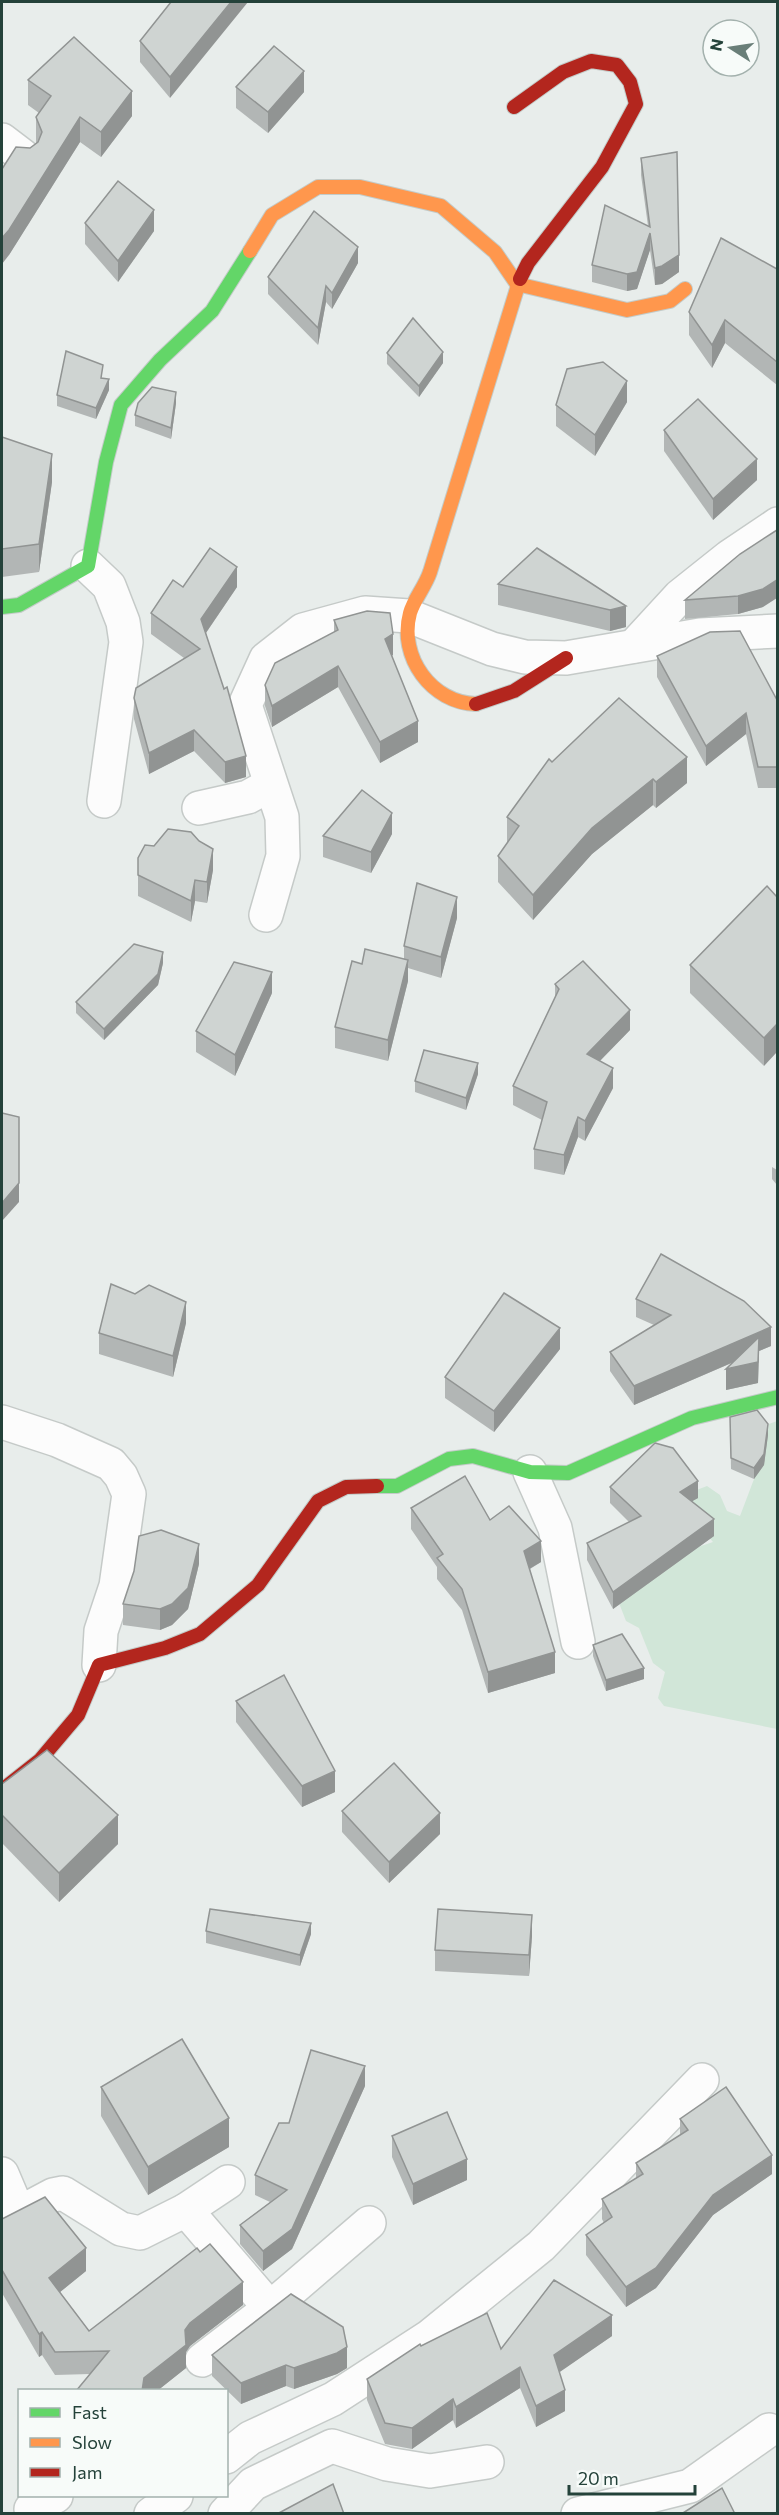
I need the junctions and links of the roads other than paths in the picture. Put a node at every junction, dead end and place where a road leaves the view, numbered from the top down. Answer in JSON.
{"nodes":[{"id":1,"x":514,"y":107,"type":"dead end"},
{"id":2,"x":517,"y":284,"type":"junction"},
{"id":3,"x":685,"y":289,"type":"dead end"},
{"id":4,"x":777,"y":524,"type":"edge"},
{"id":5,"x":88,"y":566,"type":"junction"},
{"id":6,"x":2,"y":607,"type":"edge"},
{"id":7,"x":409,"y":616,"type":"junction"},
{"id":8,"x":777,"y":631,"type":"edge"},
{"id":9,"x":634,"y":646,"type":"junction"},
{"id":10,"x":566,"y":658,"type":"junction"},
{"id":11,"x":270,"y":785,"type":"junction"},
{"id":12,"x":104,"y":801,"type":"dead end"},
{"id":13,"x":199,"y":808,"type":"dead end"},
{"id":14,"x":266,"y":915,"type":"dead end"},
{"id":15,"x":777,"y":1397,"type":"edge"},
{"id":16,"x":2,"y":1422,"type":"edge"},
{"id":17,"x":530,"y":1472,"type":"junction"},
{"id":18,"x":578,"y":1642,"type":"dead end"},
{"id":19,"x":99,"y":1665,"type":"junction"},
{"id":20,"x":2,"y":1790,"type":"edge"},
{"id":21,"x":702,"y":2080,"type":"dead end"},
{"id":22,"x":2,"y":2174,"type":"edge"},
{"id":23,"x":228,"y":2182,"type":"dead end"},
{"id":24,"x":186,"y":2210,"type":"junction"},
{"id":25,"x":10,"y":2218,"type":"edge"},
{"id":26,"x":369,"y":2223,"type":"dead end"},
{"id":27,"x":270,"y":2308,"type":"junction"},
{"id":28,"x":202,"y":2360,"type":"dead end"},
{"id":29,"x":769,"y":2430,"type":"dead end"},
{"id":30,"x":234,"y":2443,"type":"edge"},
{"id":31,"x":487,"y":2462,"type":"dead end"},
{"id":32,"x":175,"y":2497,"type":"edge"},
{"id":33,"x":151,"y":2514,"type":"edge"},
{"id":34,"x":225,"y":2514,"type":"edge"},
{"id":35,"x":578,"y":2514,"type":"edge"}],
"edges":[{"from":1,"to":2,"type":"street"},
{"from":2,"to":3,"type":"street"},
{"from":2,"to":5,"type":"street"},
{"from":2,"to":7,"type":"street"},
{"from":4,"to":9,"type":"street"},
{"from":5,"to":6,"type":"street"},
{"from":5,"to":12,"type":"street"},
{"from":7,"to":10,"type":"street"},
{"from":7,"to":10,"type":"street"},
{"from":7,"to":11,"type":"street"},
{"from":8,"to":9,"type":"street"},
{"from":9,"to":10,"type":"street"},
{"from":11,"to":13,"type":"street"},
{"from":11,"to":14,"type":"street"},
{"from":15,"to":17,"type":"street"},
{"from":16,"to":19,"type":"street"},
{"from":17,"to":18,"type":"street"},
{"from":17,"to":19,"type":"street"},
{"from":19,"to":20,"type":"street"},
{"from":21,"to":30,"type":"street"},
{"from":22,"to":25,"type":"street"},
{"from":23,"to":24,"type":"street"},
{"from":24,"to":25,"type":"street"},
{"from":24,"to":27,"type":"street"},
{"from":26,"to":27,"type":"street"},
{"from":27,"to":28,"type":"street"},
{"from":29,"to":35,"type":"street"},
{"from":31,"to":34,"type":"street"},
{"from":32,"to":33,"type":"street"}]}
